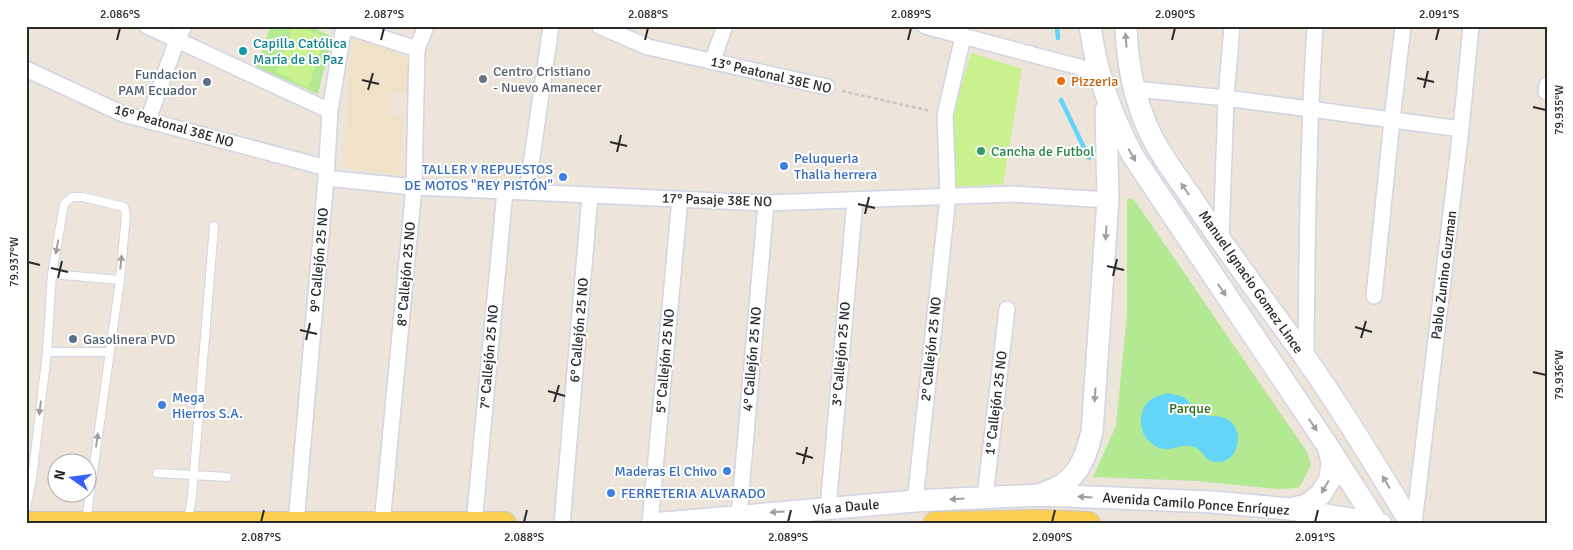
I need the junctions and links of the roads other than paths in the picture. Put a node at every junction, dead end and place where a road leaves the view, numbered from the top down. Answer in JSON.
{"nodes":[{"id":1,"x":147,"y":26,"type":"edge"},
{"id":2,"x":184,"y":26,"type":"edge"},
{"id":3,"x":345,"y":26,"type":"edge"},
{"id":4,"x":426,"y":26,"type":"edge"},
{"id":5,"x":551,"y":26,"type":"edge"},
{"id":6,"x":599,"y":26,"type":"edge"},
{"id":7,"x":725,"y":26,"type":"edge"},
{"id":8,"x":1090,"y":26,"type":"edge"},
{"id":9,"x":1126,"y":26,"type":"edge"},
{"id":10,"x":1232,"y":26,"type":"edge"},
{"id":11,"x":1315,"y":26,"type":"edge"},
{"id":12,"x":1403,"y":26,"type":"edge"},
{"id":13,"x":1471,"y":26,"type":"edge"},
{"id":14,"x":935,"y":28,"type":"edge"},
{"id":15,"x":963,"y":37,"type":"junction"},
{"id":16,"x":177,"y":40,"type":"junction"},
{"id":17,"x":417,"y":49,"type":"junction"},
{"id":18,"x":712,"y":62,"type":"junction"},
{"id":19,"x":26,"y":69,"type":"edge"},
{"id":20,"x":1098,"y":72,"type":"junction"},
{"id":21,"x":827,"y":87,"type":"road end"},
{"id":22,"x":1134,"y":89,"type":"junction"},
{"id":23,"x":1106,"y":97,"type":"junction"},
{"id":24,"x":1226,"y":98,"type":"junction"},
{"id":25,"x":1310,"y":109,"type":"junction"},
{"id":26,"x":330,"y":111,"type":"junction"},
{"id":27,"x":148,"y":120,"type":"junction"},
{"id":28,"x":1392,"y":120,"type":"junction"},
{"id":29,"x":1461,"y":129,"type":"junction"},
{"id":30,"x":327,"y":173,"type":"junction"},
{"id":31,"x":414,"y":187,"type":"junction"},
{"id":32,"x":504,"y":191,"type":"junction"},
{"id":33,"x":527,"y":192,"type":"junction"},
{"id":34,"x":590,"y":195,"type":"junction"},
{"id":35,"x":948,"y":197,"type":"junction"},
{"id":36,"x":680,"y":199,"type":"junction"},
{"id":37,"x":855,"y":200,"type":"junction"},
{"id":38,"x":1108,"y":200,"type":"junction"},
{"id":39,"x":766,"y":203,"type":"junction"},
{"id":40,"x":214,"y":226,"type":"dead end"},
{"id":41,"x":1221,"y":241,"type":"junction"},
{"id":42,"x":52,"y":274,"type":"junction"},
{"id":43,"x":120,"y":280,"type":"junction"},
{"id":44,"x":1374,"y":296,"type":"dead end"},
{"id":45,"x":1007,"y":309,"type":"dead end"},
{"id":46,"x":47,"y":352,"type":"junction"},
{"id":47,"x":109,"y":352,"type":"junction"},
{"id":48,"x":1306,"y":359,"type":"junction"},
{"id":49,"x":1327,"y":445,"type":"junction"},
{"id":50,"x":156,"y":474,"type":"dead end"},
{"id":51,"x":194,"y":474,"type":"junction"},
{"id":52,"x":227,"y":476,"type":"dead end"},
{"id":53,"x":1040,"y":495,"type":"junction"},
{"id":54,"x":985,"y":497,"type":"junction"},
{"id":55,"x":915,"y":501,"type":"junction"},
{"id":56,"x":26,"y":508,"type":"edge"},
{"id":57,"x":828,"y":509,"type":"junction"},
{"id":58,"x":1290,"y":509,"type":"junction"},
{"id":59,"x":739,"y":515,"type":"junction"},
{"id":60,"x":26,"y":524,"type":"edge"},
{"id":61,"x":86,"y":524,"type":"edge"},
{"id":62,"x":187,"y":524,"type":"edge"},
{"id":63,"x":296,"y":524,"type":"edge"},
{"id":64,"x":382,"y":524,"type":"edge"},
{"id":65,"x":474,"y":524,"type":"edge"},
{"id":66,"x":504,"y":524,"type":"edge"},
{"id":67,"x":562,"y":524,"type":"edge"},
{"id":68,"x":651,"y":524,"type":"edge"},
{"id":69,"x":935,"y":524,"type":"edge"},
{"id":70,"x":1088,"y":524,"type":"edge"},
{"id":71,"x":1308,"y":524,"type":"edge"},
{"id":72,"x":1379,"y":524,"type":"edge"},
{"id":73,"x":1413,"y":524,"type":"edge"}],
"edges":[{"from":1,"to":16,"type":"street"},
{"from":2,"to":16,"type":"street"},
{"from":3,"to":17,"type":"street"},
{"from":3,"to":26,"type":"street","name":"9° Callejón 25 NO"},
{"from":4,"to":17,"type":"street","name":"8° Callejón 25 NO"},
{"from":5,"to":33,"type":"street"},
{"from":6,"to":18,"type":"street","name":"13° Peatonal 38E NO"},
{"from":7,"to":18,"type":"street"},
{"from":8,"to":20,"type":"main road","name":"Manuel Ignacio Gomez Lince"},
{"from":22,"to":9,"type":"main road","name":"Manuel Ignacio Gomez Lince","one_way":true},
{"from":10,"to":24,"type":"street"},
{"from":11,"to":25,"type":"street"},
{"from":12,"to":28,"type":"street"},
{"from":13,"to":29,"type":"street","name":"Pablo Zunino Guzman"},
{"from":14,"to":15,"type":"street"},
{"from":15,"to":20,"type":"street"},
{"from":15,"to":35,"type":"street","name":"2° Callejón 25 NO"},
{"from":16,"to":26,"type":"street"},
{"from":16,"to":27,"type":"street"},
{"from":17,"to":31,"type":"street","name":"8° Callejón 25 NO"},
{"from":18,"to":21,"type":"street","name":"13° Peatonal 38E NO"},
{"from":19,"to":27,"type":"street","name":"16° Peatonal 38E NO"},
{"from":20,"to":23,"type":"main road","name":"Manuel Ignacio Gomez Lince"},
{"from":22,"to":24,"type":"street"},
{"from":41,"to":22,"type":"main road","name":"Manuel Ignacio Gomez Lince","one_way":true},
{"from":23,"to":38,"type":"main road"},
{"from":23,"to":49,"type":"main road","name":"Manuel Ignacio Gomez Lince","one_way":true},
{"from":24,"to":25,"type":"street"},
{"from":24,"to":41,"type":"street"},
{"from":25,"to":28,"type":"street"},
{"from":25,"to":48,"type":"street"},
{"from":26,"to":30,"type":"street","name":"9° Callejón 25 NO"},
{"from":27,"to":30,"type":"street","name":"16° Peatonal 38E NO"},
{"from":28,"to":29,"type":"street"},
{"from":28,"to":44,"type":"street"},
{"from":29,"to":73,"type":"street","name":"Pablo Zunino Guzman"},
{"from":30,"to":31,"type":"street","name":"17° Pasaje 38E NO"},
{"from":30,"to":63,"type":"street","name":"9° Callejón 25 NO"},
{"from":31,"to":32,"type":"street","name":"17° Pasaje 38E NO"},
{"from":31,"to":64,"type":"street","name":"8° Callejón 25 NO"},
{"from":32,"to":33,"type":"street","name":"17° Pasaje 38E NO"},
{"from":32,"to":65,"type":"street","name":"7° Callejón 25 NO"},
{"from":33,"to":34,"type":"street","name":"17° Pasaje 38E NO"},
{"from":34,"to":36,"type":"street","name":"17° Pasaje 38E NO"},
{"from":34,"to":67,"type":"street","name":"6° Callejón 25 NO"},
{"from":35,"to":37,"type":"street","name":"17° Pasaje 38E NO"},
{"from":35,"to":38,"type":"street","name":"17° Pasaje 38E NO"},
{"from":35,"to":55,"type":"street","name":"2° Callejón 25 NO"},
{"from":36,"to":39,"type":"street","name":"17° Pasaje 38E NO"},
{"from":36,"to":68,"type":"street","name":"5° Callejón 25 NO"},
{"from":37,"to":39,"type":"street","name":"17° Pasaje 38E NO"},
{"from":37,"to":57,"type":"street","name":"3° Callejón 25 NO"},
{"from":38,"to":53,"type":"main road","one_way":true},
{"from":39,"to":59,"type":"street","name":"4° Callejón 25 NO"},
{"from":40,"to":51,"type":"lane"},
{"from":41,"to":48,"type":"main road","name":"Manuel Ignacio Gomez Lince"},
{"from":42,"to":43,"type":"lane"},
{"from":43,"to":42,"type":"lane","one_way":true},
{"from":42,"to":46,"type":"lane"},
{"from":43,"to":47,"type":"lane"},
{"from":45,"to":54,"type":"street","name":"1° Callejón 25 NO"},
{"from":46,"to":47,"type":"lane"},
{"from":46,"to":56,"type":"lane","one_way":true},
{"from":61,"to":47,"type":"lane","one_way":true},
{"from":73,"to":48,"type":"main road","name":"Manuel Ignacio Gomez Lince","one_way":true},
{"from":49,"to":58,"type":"main road","one_way":true},
{"from":49,"to":72,"type":"main road","name":"Manuel Ignacio Gomez Lince"},
{"from":50,"to":51,"type":"lane"},
{"from":51,"to":52,"type":"lane"},
{"from":51,"to":62,"type":"lane"},
{"from":53,"to":54,"type":"main road","name":"Vía a Daule"},
{"from":58,"to":53,"type":"main road","name":"Avenida Camilo Ponce Enríquez","one_way":true},
{"from":54,"to":55,"type":"main road","name":"Vía a Daule","one_way":true},
{"from":55,"to":57,"type":"main road","name":"Vía a Daule"},
{"from":57,"to":59,"type":"main road","name":"Vía a Daule","one_way":true},
{"from":58,"to":71,"type":"main road"},
{"from":58,"to":72,"type":"main road","name":"Avenida Camilo Ponce Enríquez"},
{"from":59,"to":68,"type":"main road","name":"Vía a Daule"},
{"from":60,"to":61,"type":"main road"},
{"from":61,"to":62,"type":"main road"},
{"from":62,"to":63,"type":"main road"},
{"from":63,"to":64,"type":"main road"},
{"from":64,"to":65,"type":"main road"},
{"from":65,"to":66,"type":"main road"},
{"from":69,"to":70,"type":"main road"}]}
